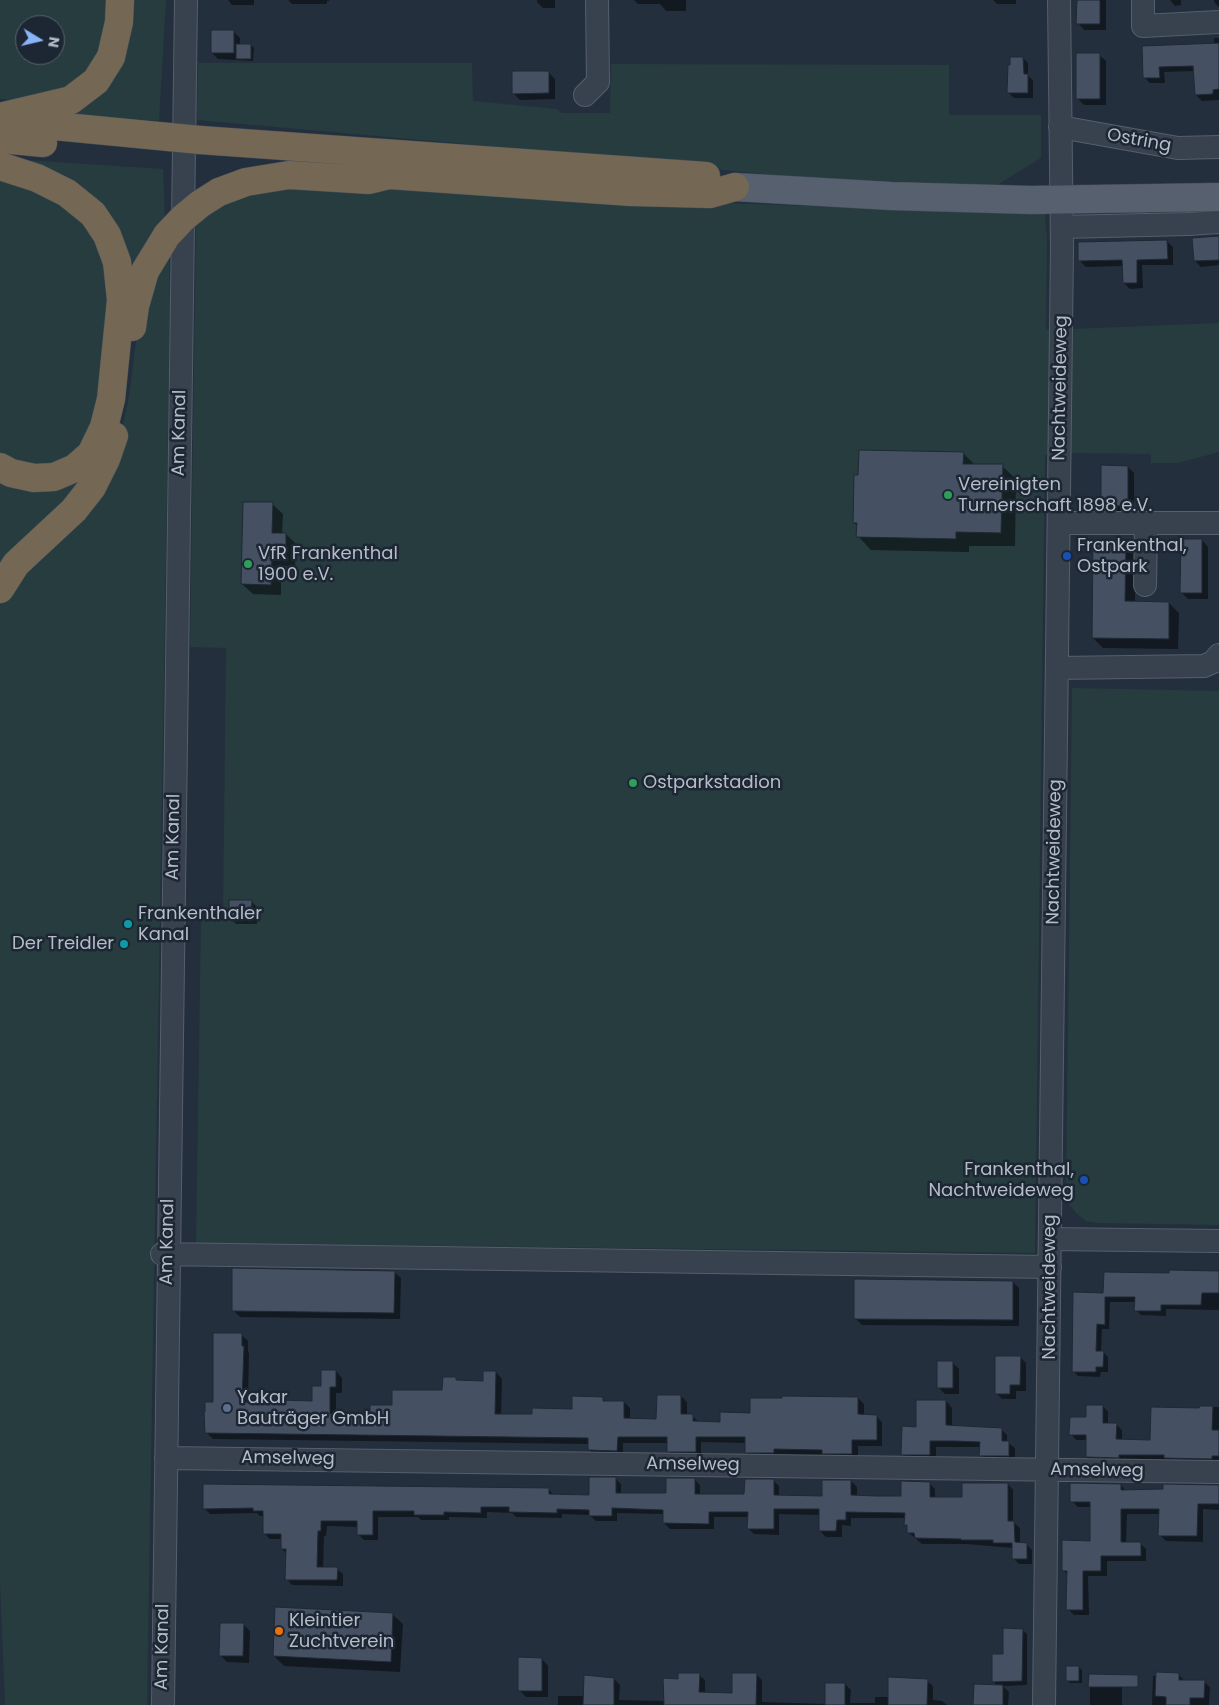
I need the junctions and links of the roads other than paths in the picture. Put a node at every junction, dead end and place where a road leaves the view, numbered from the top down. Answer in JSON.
{"nodes":[{"id":1,"x":120,"y":0,"type":"edge"},
{"id":2,"x":186,"y":0,"type":"edge"},
{"id":3,"x":597,"y":0,"type":"edge"},
{"id":4,"x":1059,"y":0,"type":"edge"},
{"id":5,"x":1143,"y":0,"type":"edge"},
{"id":6,"x":1219,"y":22,"type":"edge"},
{"id":7,"x":585,"y":96,"type":"dead end"},
{"id":8,"x":0,"y":119,"type":"edge"},
{"id":9,"x":1060,"y":127,"type":"junction"},
{"id":10,"x":0,"y":139,"type":"edge"},
{"id":11,"x":168,"y":145,"type":"junction"},
{"id":12,"x":200,"y":147,"type":"junction"},
{"id":13,"x":1219,"y":147,"type":"edge"},
{"id":14,"x":0,"y":166,"type":"edge"},
{"id":15,"x":388,"y":175,"type":"junction"},
{"id":16,"x":735,"y":187,"type":"junction"},
{"id":17,"x":1219,"y":197,"type":"edge"},
{"id":18,"x":1062,"y":200,"type":"junction"},
{"id":19,"x":1219,"y":222,"type":"edge"},
{"id":20,"x":1062,"y":227,"type":"junction"},
{"id":21,"x":0,"y":467,"type":"edge"},
{"id":22,"x":1059,"y":523,"type":"junction"},
{"id":23,"x":1146,"y":523,"type":"junction"},
{"id":24,"x":1219,"y":523,"type":"edge"},
{"id":25,"x":1145,"y":585,"type":"dead end"},
{"id":26,"x":0,"y":589,"type":"edge"},
{"id":27,"x":1219,"y":655,"type":"edge"},
{"id":28,"x":1057,"y":668,"type":"junction"},
{"id":29,"x":1050,"y":1239,"type":"junction"},
{"id":30,"x":1219,"y":1241,"type":"edge"},
{"id":31,"x":165,"y":1254,"type":"junction"},
{"id":32,"x":1050,"y":1268,"type":"junction"},
{"id":33,"x":166,"y":1458,"type":"junction"},
{"id":34,"x":1048,"y":1470,"type":"junction"},
{"id":35,"x":1219,"y":1472,"type":"edge"},
{"id":36,"x":163,"y":1705,"type":"edge"},
{"id":37,"x":1044,"y":1705,"type":"edge"}],
"edges":[{"from":1,"to":8,"type":"highway"},
{"from":2,"to":31,"type":"street","name":"Am Kanal"},
{"from":3,"to":7,"type":"street"},
{"from":4,"to":9,"type":"street","name":"Nachtweideweg"},
{"from":5,"to":6,"type":"street"},
{"from":8,"to":11,"type":"highway"},
{"from":9,"to":13,"type":"street","name":"Ostring"},
{"from":9,"to":18,"type":"street","name":"Nachtweideweg"},
{"from":10,"to":11,"type":"highway"},
{"from":11,"to":12,"type":"highway"},
{"from":12,"to":15,"type":"highway"},
{"from":12,"to":16,"type":"highway"},
{"from":14,"to":21,"type":"highway"},
{"from":15,"to":16,"type":"highway"},
{"from":15,"to":26,"type":"highway","bridge":true},
{"from":16,"to":18,"type":"main road"},
{"from":17,"to":18,"type":"main road"},
{"from":18,"to":20,"type":"street","name":"Nachtweideweg"},
{"from":19,"to":20,"type":"street"},
{"from":20,"to":22,"type":"street","name":"Nachtweideweg"},
{"from":22,"to":23,"type":"street"},
{"from":22,"to":28,"type":"street","name":"Nachtweideweg"},
{"from":23,"to":24,"type":"street"},
{"from":23,"to":25,"type":"street"},
{"from":27,"to":28,"type":"street"},
{"from":28,"to":29,"type":"street","name":"Nachtweideweg"},
{"from":29,"to":30,"type":"street"},
{"from":29,"to":32,"type":"street","name":"Nachtweideweg"},
{"from":31,"to":32,"type":"street"},
{"from":31,"to":33,"type":"street","name":"Am Kanal"},
{"from":32,"to":34,"type":"street","name":"Nachtweideweg"},
{"from":33,"to":34,"type":"street","name":"Amselweg"},
{"from":33,"to":36,"type":"street","name":"Am Kanal"},
{"from":34,"to":35,"type":"street","name":"Amselweg"},
{"from":34,"to":37,"type":"street","name":"Nachtweideweg"}]}
